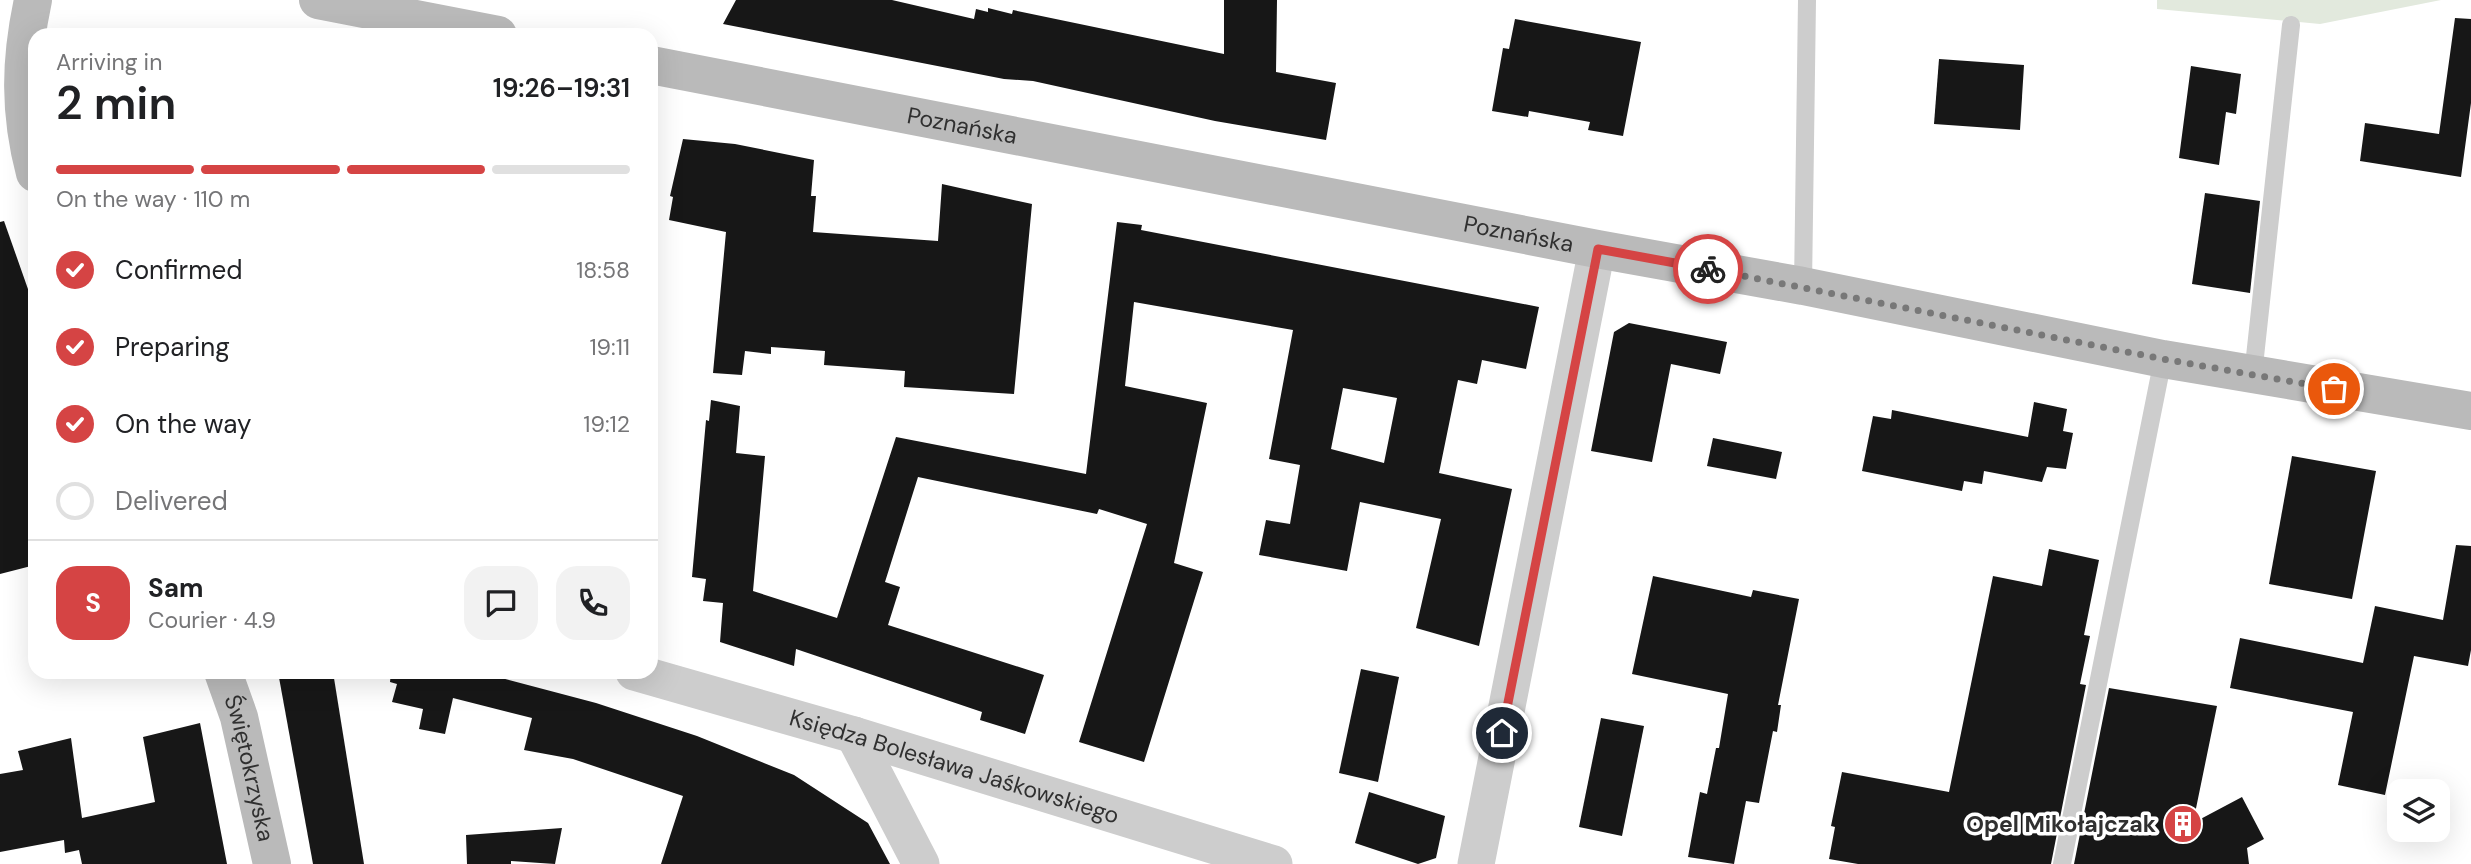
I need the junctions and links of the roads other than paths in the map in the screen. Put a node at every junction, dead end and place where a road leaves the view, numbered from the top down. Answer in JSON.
{"nodes":[{"id":1,"x":33,"y":0,"type":"edge"},
{"id":2,"x":318,"y":0,"type":"edge"},
{"id":3,"x":1807,"y":0,"type":"edge"},
{"id":4,"x":2291,"y":25,"type":"dead end"},
{"id":5,"x":462,"y":28,"type":"edge"},
{"id":6,"x":658,"y":66,"type":"edge"},
{"id":7,"x":28,"y":142,"type":"edge"},
{"id":8,"x":1598,"y":249,"type":"junction"},
{"id":9,"x":1803,"y":286,"type":"junction"},
{"id":10,"x":2163,"y":359,"type":"junction"},
{"id":11,"x":2253,"y":375,"type":"junction"},
{"id":12,"x":2471,"y":411,"type":"edge"},
{"id":13,"x":225,"y":679,"type":"edge"},
{"id":14,"x":658,"y":679,"type":"edge"},
{"id":15,"x":854,"y":735,"type":"junction"},
{"id":16,"x":272,"y":864,"type":"edge"},
{"id":17,"x":921,"y":864,"type":"edge"},
{"id":18,"x":1274,"y":864,"type":"edge"},
{"id":19,"x":1476,"y":864,"type":"edge"},
{"id":20,"x":2062,"y":864,"type":"edge"}],
"edges":[{"from":1,"to":7,"type":"street"},
{"from":2,"to":5,"type":"street"},
{"from":3,"to":9,"type":"lane"},
{"from":4,"to":11,"type":"lane"},
{"from":6,"to":8,"type":"street","name":"Poznańska"},
{"from":8,"to":9,"type":"street","name":"Poznańska"},
{"from":8,"to":19,"type":"street"},
{"from":9,"to":10,"type":"street","name":"Poznańska"},
{"from":10,"to":11,"type":"street","name":"Poznańska"},
{"from":10,"to":20,"type":"lane"},
{"from":11,"to":12,"type":"street","name":"Poznańska"},
{"from":13,"to":16,"type":"street","name":"Świętokrzyska"},
{"from":14,"to":15,"type":"street","name":"Księdza Bolesława Jaśkowskiego"},
{"from":15,"to":17,"type":"street"},
{"from":15,"to":18,"type":"street","name":"Księdza Bolesława Jaśkowskiego"}]}
